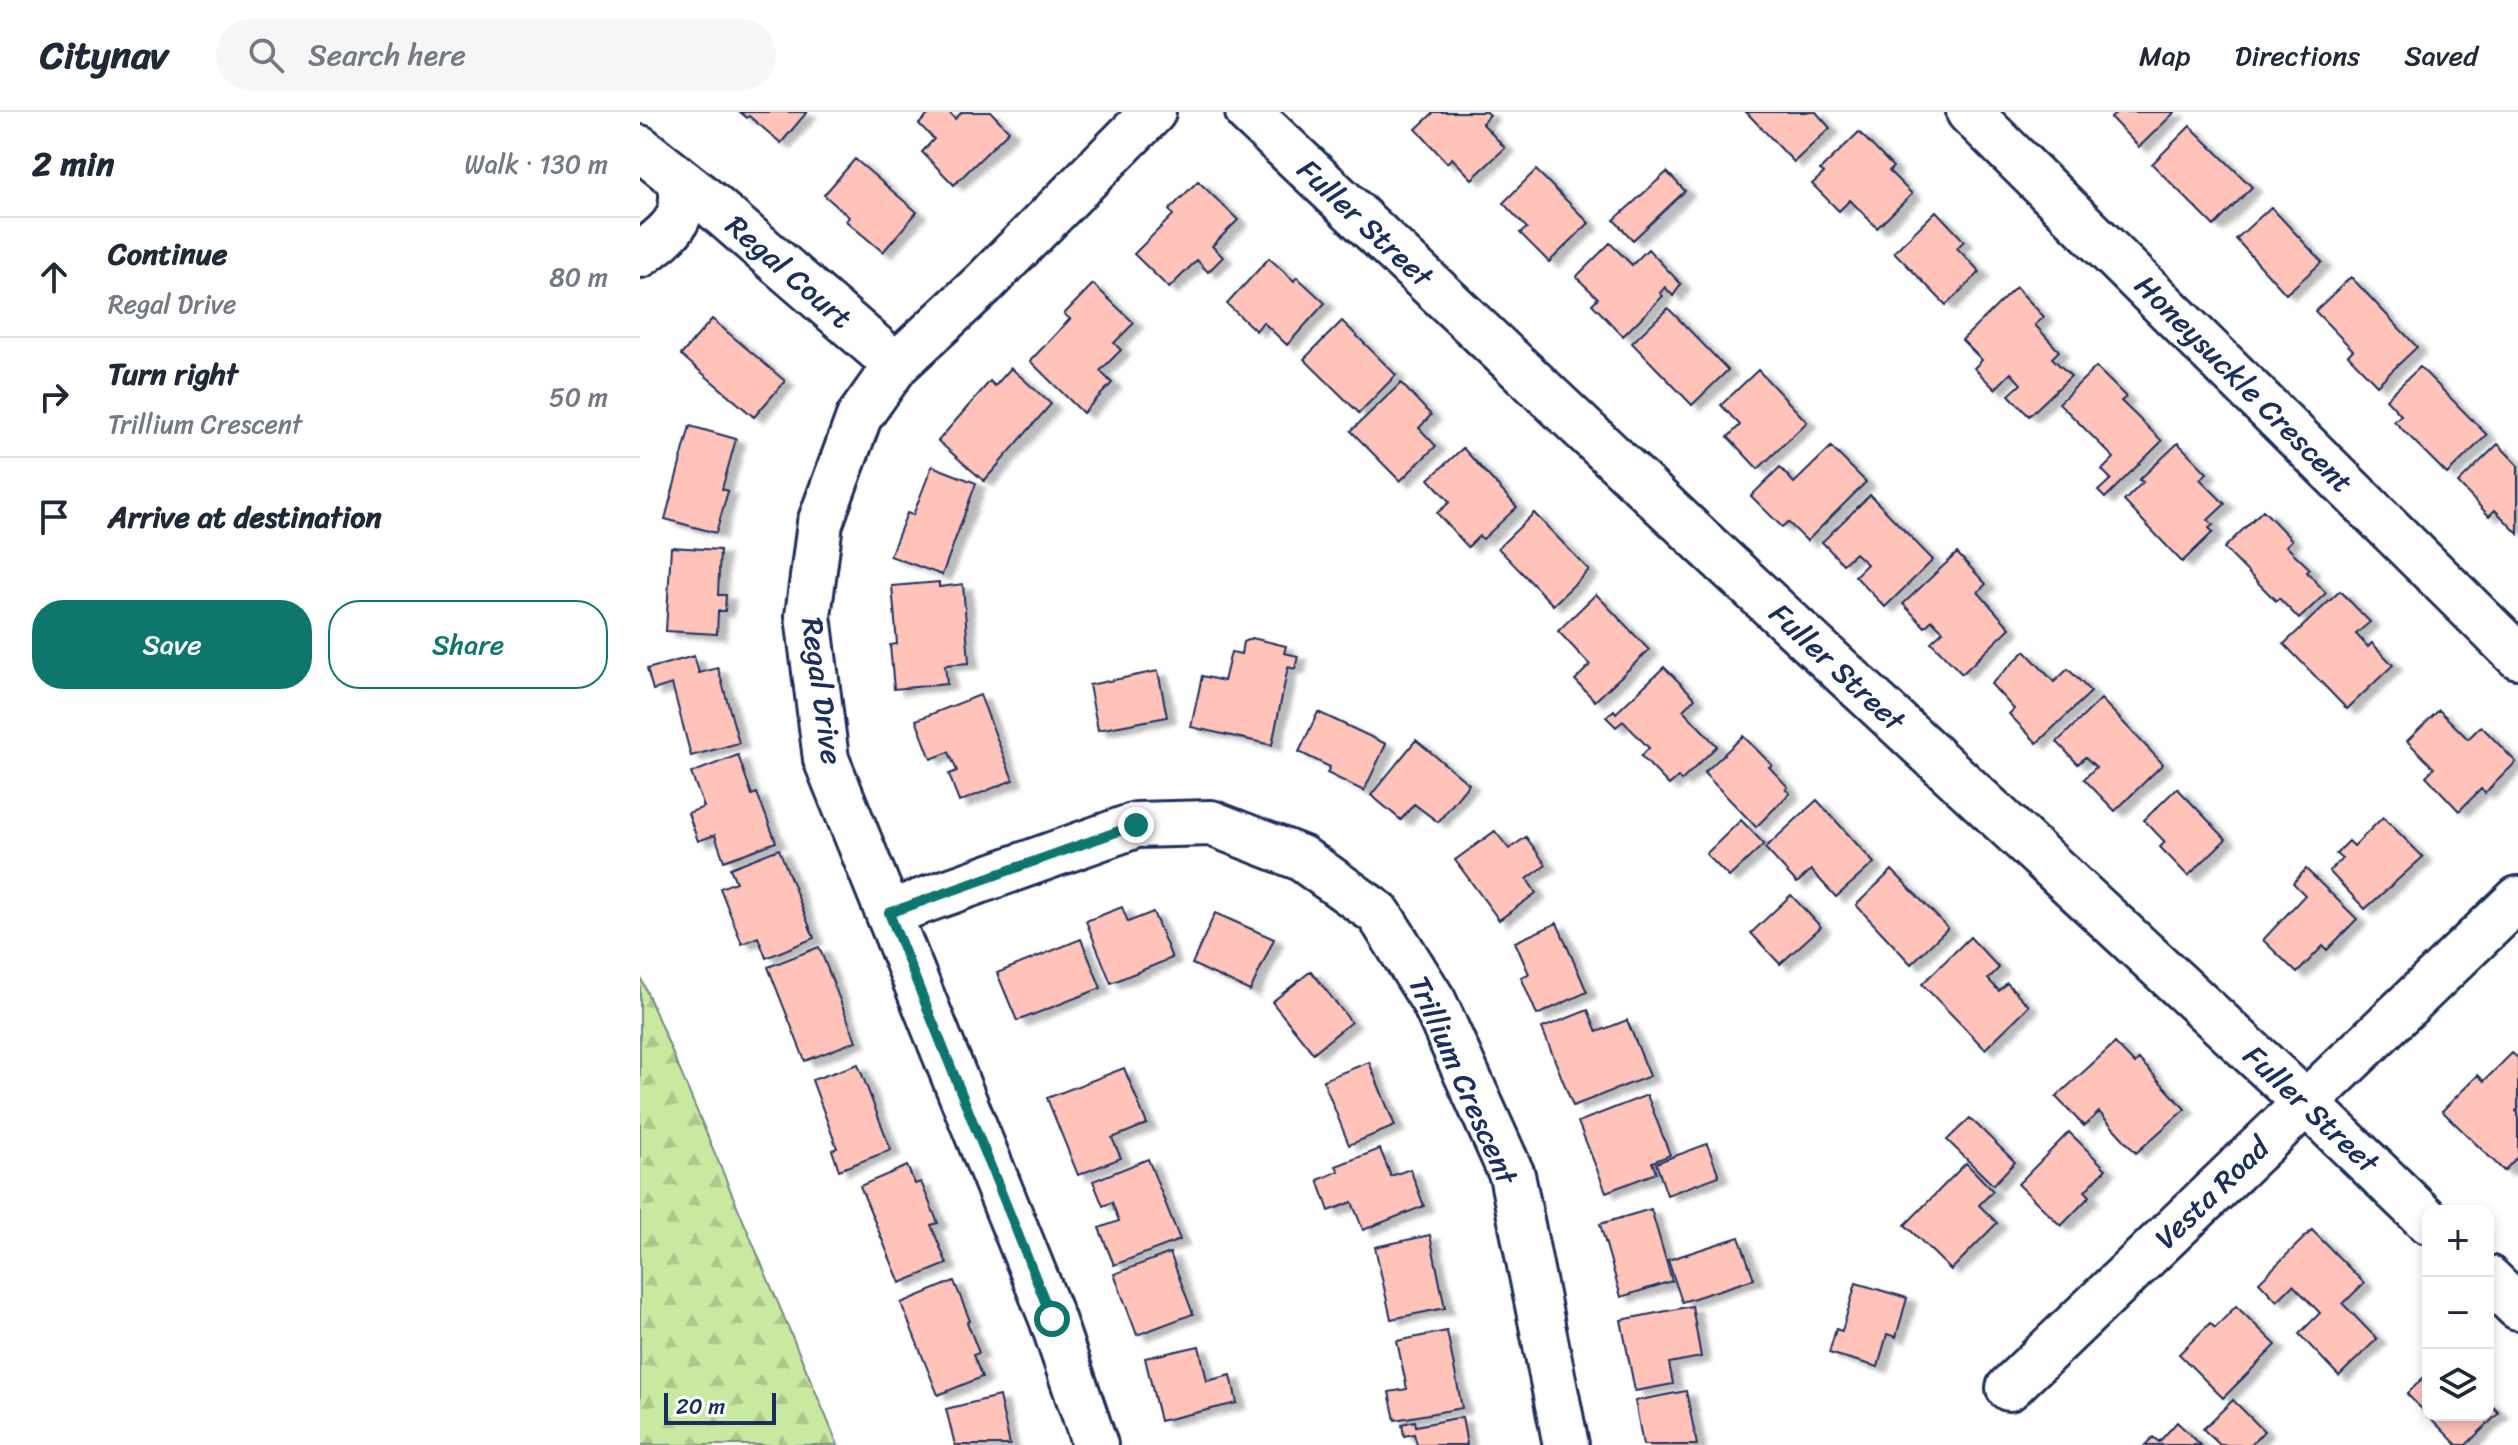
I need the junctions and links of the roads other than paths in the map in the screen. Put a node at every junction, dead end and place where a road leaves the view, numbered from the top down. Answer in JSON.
{"nodes":[{"id":1,"x":1153,"y":112,"type":"edge"},
{"id":2,"x":1248,"y":112,"type":"edge"},
{"id":3,"x":1969,"y":112,"type":"edge"},
{"id":4,"x":640,"y":148,"type":"edge"},
{"id":5,"x":681,"y":183,"type":"junction"},
{"id":6,"x":640,"y":255,"type":"edge"},
{"id":7,"x":896,"y":365,"type":"junction"},
{"id":8,"x":2518,"y":656,"type":"edge"},
{"id":9,"x":2518,"y":899,"type":"edge"},
{"id":10,"x":889,"y":913,"type":"junction"},
{"id":11,"x":2306,"y":1103,"type":"junction"},
{"id":12,"x":2422,"y":1215,"type":"edge"},
{"id":13,"x":2494,"y":1284,"type":"edge"},
{"id":14,"x":2518,"y":1307,"type":"edge"},
{"id":15,"x":2009,"y":1388,"type":"dead end"},
{"id":16,"x":1095,"y":1445,"type":"edge"},
{"id":17,"x":1566,"y":1445,"type":"edge"}],
"edges":[{"from":1,"to":7,"type":"street","name":"Regal Drive"},
{"from":2,"to":11,"type":"street","name":"Fuller Street"},
{"from":3,"to":8,"type":"street","name":"Honeysuckle Crescent"},
{"from":4,"to":5,"type":"street","name":"Regal Court"},
{"from":5,"to":6,"type":"street","name":"Regal Court"},
{"from":5,"to":7,"type":"street","name":"Regal Court"},
{"from":7,"to":10,"type":"street","name":"Regal Drive"},
{"from":9,"to":11,"type":"street","name":"Vesta Road"},
{"from":10,"to":16,"type":"street","name":"Regal Drive"},
{"from":10,"to":17,"type":"street","name":"Trillium Crescent"},
{"from":11,"to":12,"type":"street","name":"Fuller Street"},
{"from":11,"to":15,"type":"street","name":"Vesta Road"},
{"from":13,"to":14,"type":"street"}]}
